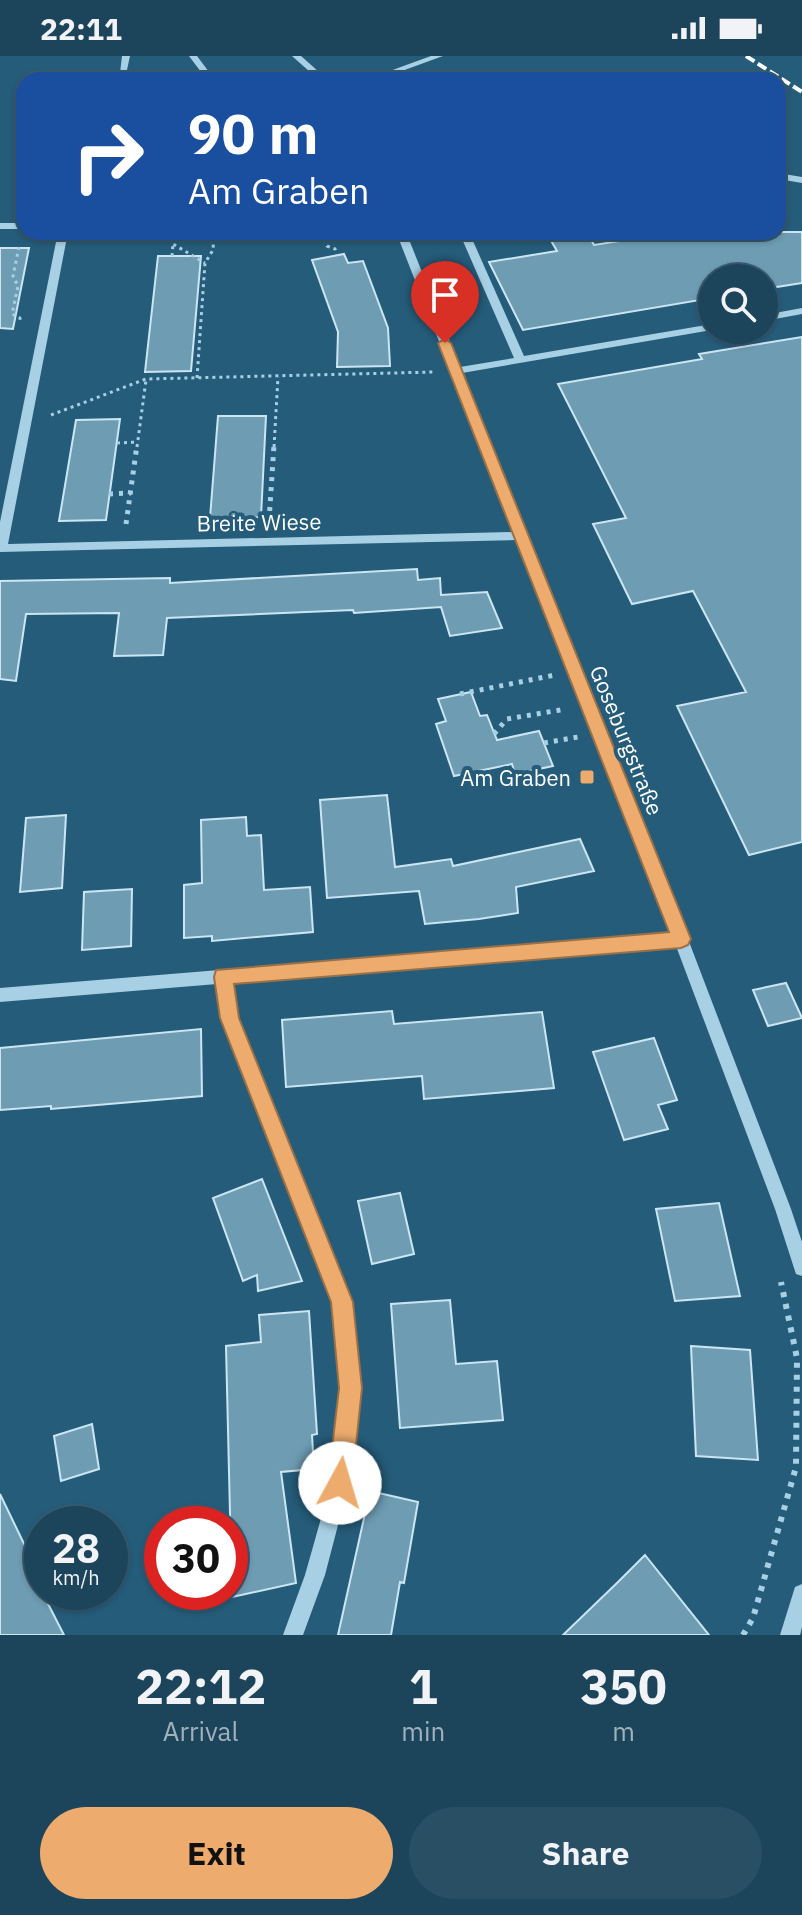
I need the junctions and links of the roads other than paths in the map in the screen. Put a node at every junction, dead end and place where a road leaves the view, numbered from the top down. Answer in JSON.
{"nodes":[{"id":1,"x":296,"y":56,"type":"edge"},
{"id":2,"x":439,"y":56,"type":"edge"},
{"id":3,"x":315,"y":72,"type":"edge"},
{"id":4,"x":392,"y":72,"type":"edge"},
{"id":5,"x":61,"y":240,"type":"edge"},
{"id":6,"x":404,"y":240,"type":"edge"},
{"id":7,"x":468,"y":240,"type":"edge"},
{"id":8,"x":802,"y":311,"type":"edge"},
{"id":9,"x":778,"y":315,"type":"edge"},
{"id":10,"x":698,"y":329,"type":"edge"},
{"id":11,"x":520,"y":360,"type":"junction"},
{"id":12,"x":455,"y":371,"type":"junction"},
{"id":13,"x":520,"y":536,"type":"junction"},
{"id":14,"x":0,"y":548,"type":"edge"},
{"id":15,"x":681,"y":939,"type":"junction"},
{"id":16,"x":223,"y":977,"type":"junction"},
{"id":17,"x":0,"y":995,"type":"edge"},
{"id":18,"x":802,"y":1268,"type":"edge"},
{"id":19,"x":802,"y":1594,"type":"edge"},
{"id":20,"x":293,"y":1635,"type":"edge"},
{"id":21,"x":790,"y":1635,"type":"edge"}],
"edges":[{"from":1,"to":3,"type":"street"},
{"from":2,"to":4,"type":"street"},
{"from":5,"to":14,"type":"street"},
{"from":6,"to":12,"type":"street","name":"Goseburgstraße"},
{"from":7,"to":11,"type":"street"},
{"from":8,"to":9,"type":"street"},
{"from":10,"to":11,"type":"street"},
{"from":11,"to":12,"type":"street"},
{"from":12,"to":13,"type":"street","name":"Goseburgstraße"},
{"from":13,"to":14,"type":"street","name":"Breite Wiese"},
{"from":13,"to":15,"type":"street","name":"Goseburgstraße"},
{"from":15,"to":16,"type":"street"},
{"from":15,"to":18,"type":"street","name":"Goseburgstraße"},
{"from":16,"to":17,"type":"street"},
{"from":16,"to":20,"type":"street"},
{"from":19,"to":21,"type":"street"}]}
